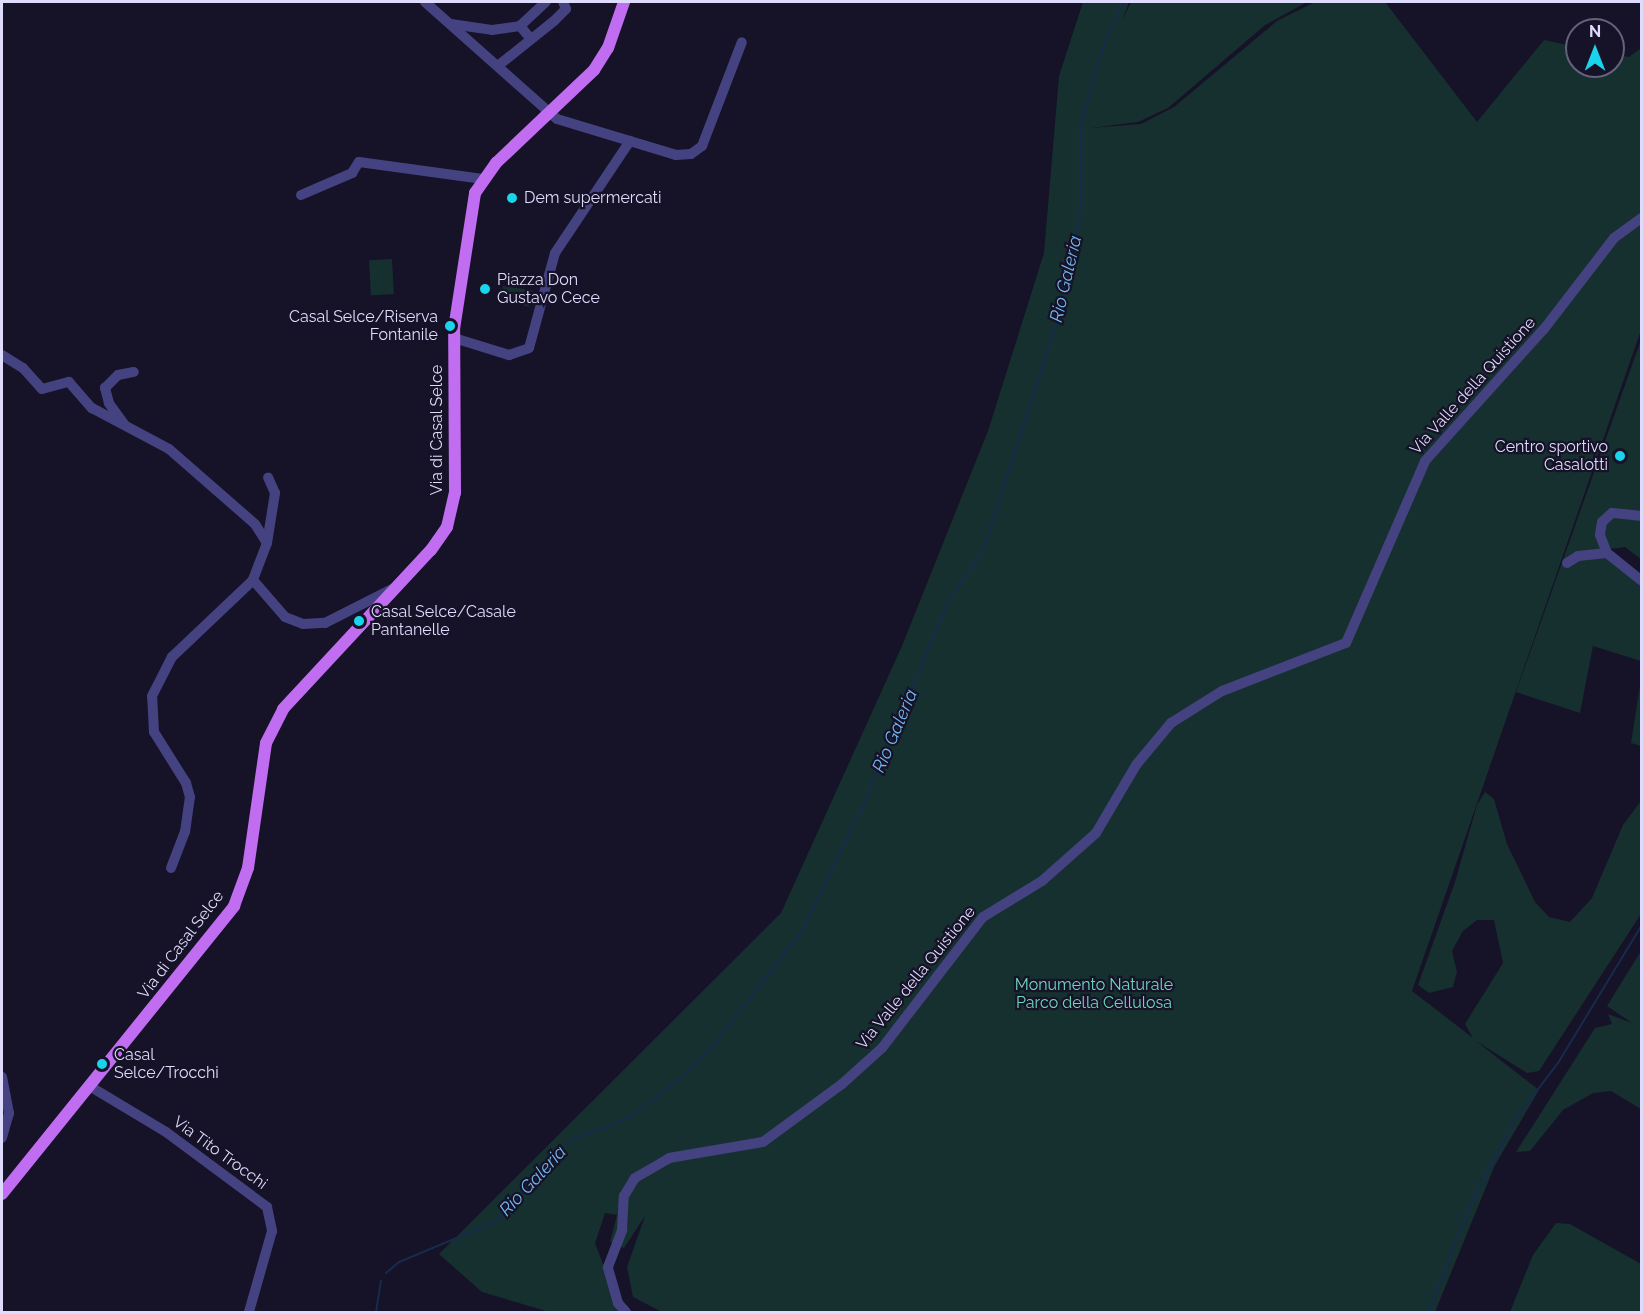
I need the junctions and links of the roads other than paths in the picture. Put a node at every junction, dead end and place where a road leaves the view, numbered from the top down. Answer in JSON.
{"nodes":[{"id":1,"x":424,"y":2,"type":"edge"},
{"id":2,"x":546,"y":2,"type":"edge"},
{"id":3,"x":563,"y":2,"type":"edge"},
{"id":4,"x":624,"y":2,"type":"edge"},
{"id":5,"x":451,"y":24,"type":"junction"},
{"id":6,"x":520,"y":26,"type":"junction"},
{"id":7,"x":531,"y":39,"type":"junction"},
{"id":8,"x":742,"y":42,"type":"dead end"},
{"id":9,"x":499,"y":65,"type":"junction"},
{"id":10,"x":550,"y":113,"type":"junction"},
{"id":11,"x":630,"y":141,"type":"junction"},
{"id":12,"x":483,"y":178,"type":"junction"},
{"id":13,"x":301,"y":195,"type":"dead end"},
{"id":14,"x":1641,"y":218,"type":"edge"},
{"id":15,"x":454,"y":338,"type":"junction"},
{"id":16,"x":2,"y":355,"type":"edge"},
{"id":17,"x":134,"y":372,"type":"dead end"},
{"id":18,"x":128,"y":429,"type":"junction"},
{"id":19,"x":268,"y":477,"type":"dead end"},
{"id":20,"x":1641,"y":516,"type":"edge"},
{"id":21,"x":267,"y":543,"type":"junction"},
{"id":22,"x":1607,"y":553,"type":"junction"},
{"id":23,"x":1567,"y":563,"type":"dead end"},
{"id":24,"x":253,"y":580,"type":"junction"},
{"id":25,"x":1641,"y":581,"type":"edge"},
{"id":26,"x":399,"y":585,"type":"junction"},
{"id":27,"x":171,"y":868,"type":"dead end"},
{"id":28,"x":2,"y":1077,"type":"edge"},
{"id":29,"x":91,"y":1087,"type":"junction"},
{"id":30,"x":2,"y":1138,"type":"edge"},
{"id":31,"x":2,"y":1194,"type":"edge"},
{"id":32,"x":249,"y":1312,"type":"edge"},
{"id":33,"x":626,"y":1312,"type":"edge"}],
"edges":[{"from":1,"to":5,"type":"street"},
{"from":2,"to":6,"type":"street"},
{"from":3,"to":7,"type":"street"},
{"from":4,"to":10,"type":"main road","name":"Via di Casal Selce"},
{"from":5,"to":6,"type":"street"},
{"from":5,"to":9,"type":"street"},
{"from":6,"to":7,"type":"street"},
{"from":7,"to":9,"type":"street"},
{"from":8,"to":11,"type":"street"},
{"from":9,"to":10,"type":"street"},
{"from":10,"to":11,"type":"street"},
{"from":10,"to":12,"type":"main road","name":"Via di Casal Selce"},
{"from":11,"to":15,"type":"street"},
{"from":12,"to":13,"type":"street"},
{"from":12,"to":15,"type":"main road","name":"Via di Casal Selce"},
{"from":14,"to":33,"type":"street","name":"Via Valle della Quistione"},
{"from":15,"to":26,"type":"main road","name":"Via di Casal Selce"},
{"from":16,"to":18,"type":"street"},
{"from":17,"to":18,"type":"street"},
{"from":18,"to":21,"type":"street"},
{"from":19,"to":21,"type":"street"},
{"from":20,"to":22,"type":"street"},
{"from":21,"to":24,"type":"street"},
{"from":22,"to":23,"type":"street"},
{"from":22,"to":25,"type":"street"},
{"from":24,"to":26,"type":"street"},
{"from":24,"to":27,"type":"street"},
{"from":26,"to":29,"type":"main road","name":"Via di Casal Selce"},
{"from":28,"to":30,"type":"street"},
{"from":29,"to":31,"type":"main road","name":"Via di Casal Selce"},
{"from":29,"to":32,"type":"street","name":"Via Tito Trocchi"}]}
